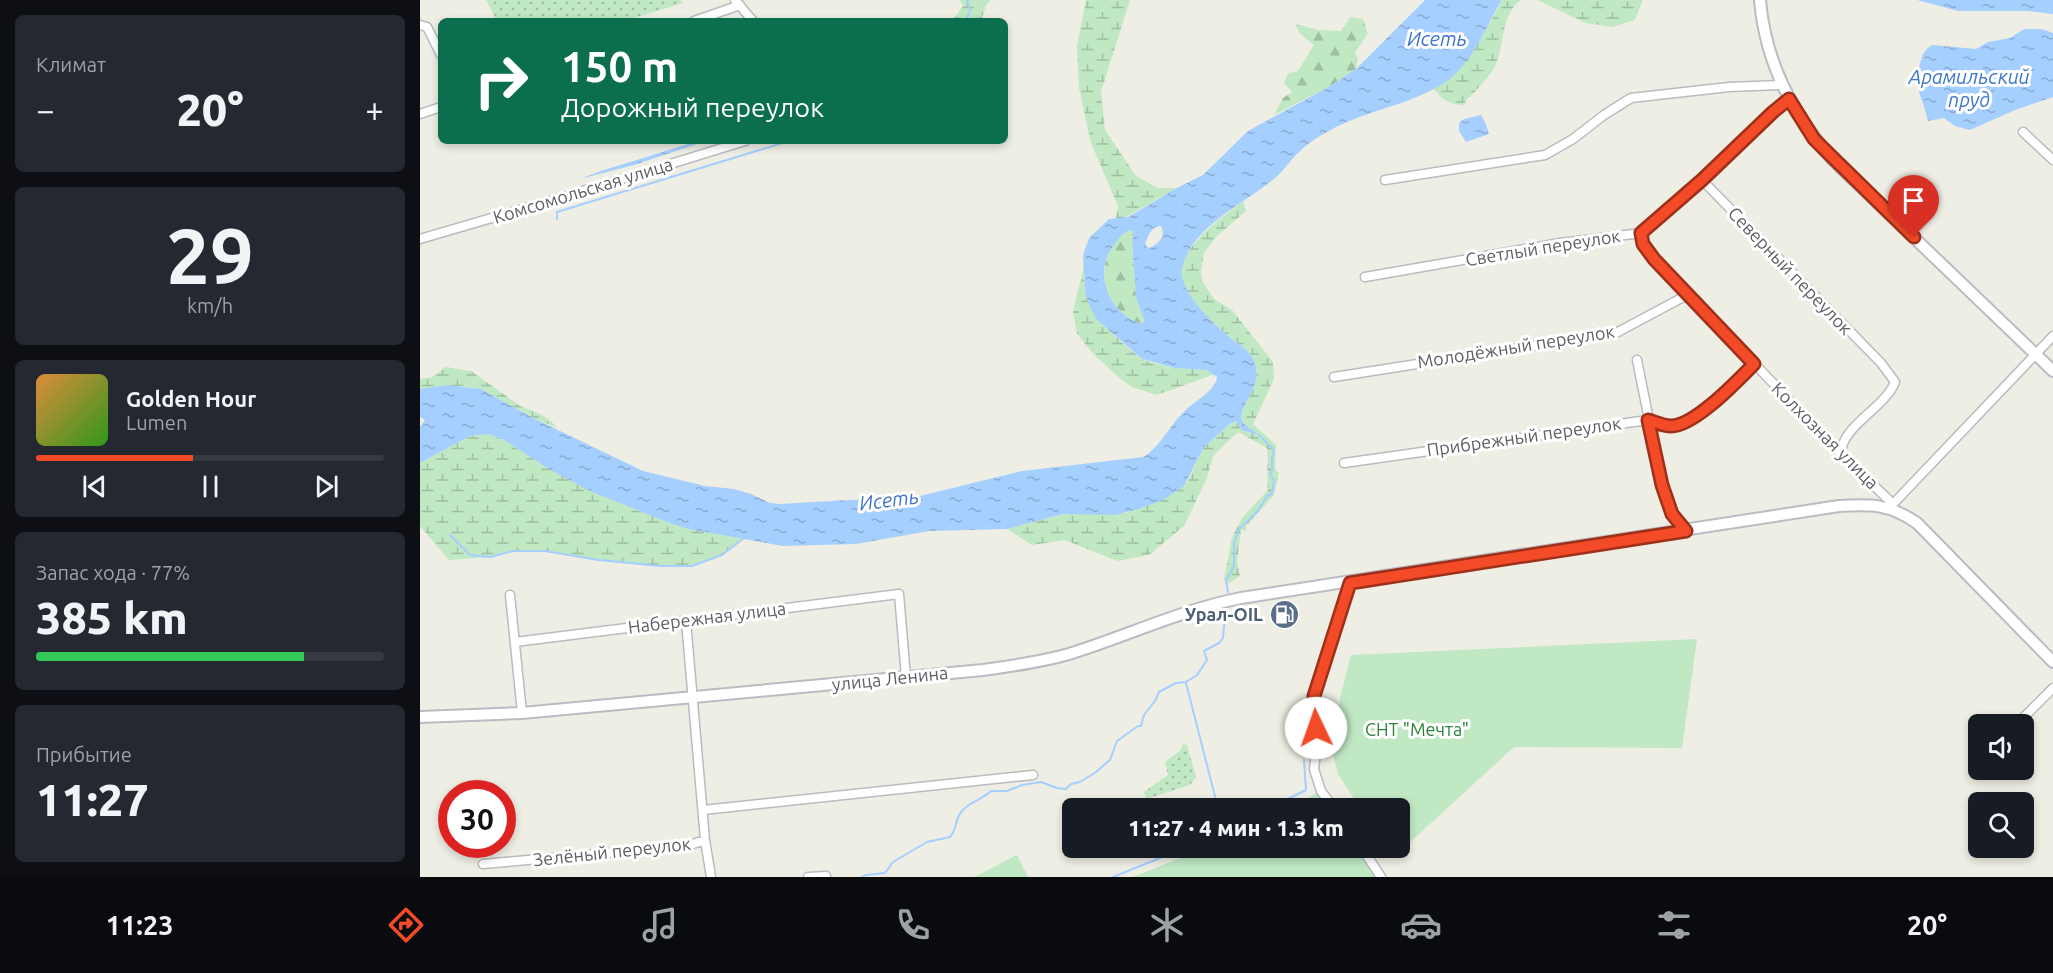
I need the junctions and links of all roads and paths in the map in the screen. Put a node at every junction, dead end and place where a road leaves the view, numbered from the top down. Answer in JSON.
{"nodes":[{"id":1,"x":1760,"y":0,"type":"edge"},
{"id":2,"x":737,"y":3,"type":"edge"},
{"id":3,"x":701,"y":18,"type":"edge"},
{"id":4,"x":750,"y":18,"type":"edge"},
{"id":5,"x":424,"y":26,"type":"edge"},
{"id":6,"x":438,"y":50,"type":"edge"},
{"id":7,"x":1782,"y":86,"type":"junction"},
{"id":8,"x":1789,"y":99,"type":"junction"},
{"id":9,"x":438,"y":108,"type":"edge"},
{"id":10,"x":420,"y":114,"type":"edge"},
{"id":11,"x":2023,"y":132,"type":"dead end"},
{"id":12,"x":735,"y":144,"type":"edge"},
{"id":13,"x":2053,"y":160,"type":"edge"},
{"id":14,"x":1385,"y":180,"type":"dead end"},
{"id":15,"x":1702,"y":180,"type":"junction"},
{"id":16,"x":1641,"y":233,"type":"junction"},
{"id":17,"x":420,"y":239,"type":"edge"},
{"id":18,"x":1365,"y":277,"type":"dead end"},
{"id":19,"x":1689,"y":294,"type":"junction"},
{"id":20,"x":2053,"y":336,"type":"edge"},
{"id":21,"x":2035,"y":354,"type":"junction"},
{"id":22,"x":1637,"y":360,"type":"dead end"},
{"id":23,"x":1754,"y":364,"type":"junction"},
{"id":24,"x":2053,"y":371,"type":"edge"},
{"id":25,"x":1335,"y":377,"type":"dead end"},
{"id":26,"x":1648,"y":420,"type":"junction"},
{"id":27,"x":1841,"y":454,"type":"junction"},
{"id":28,"x":1344,"y":463,"type":"dead end"},
{"id":29,"x":1892,"y":506,"type":"junction"},
{"id":30,"x":1686,"y":531,"type":"junction"},
{"id":31,"x":1350,"y":583,"type":"junction"},
{"id":32,"x":510,"y":595,"type":"dead end"},
{"id":33,"x":686,"y":621,"type":"junction"},
{"id":34,"x":514,"y":642,"type":"junction"},
{"id":35,"x":2053,"y":663,"type":"edge"},
{"id":36,"x":906,"y":677,"type":"junction"},
{"id":37,"x":2053,"y":688,"type":"edge"},
{"id":38,"x":693,"y":698,"type":"junction"},
{"id":39,"x":522,"y":713,"type":"junction"},
{"id":40,"x":2027,"y":714,"type":"edge"},
{"id":41,"x":420,"y":717,"type":"edge"},
{"id":42,"x":1033,"y":775,"type":"dead end"},
{"id":43,"x":1326,"y":798,"type":"edge"},
{"id":44,"x":703,"y":810,"type":"junction"},
{"id":45,"x":705,"y":840,"type":"junction"},
{"id":46,"x":1369,"y":858,"type":"edge"},
{"id":47,"x":483,"y":864,"type":"dead end"},
{"id":48,"x":825,"y":876,"type":"edge"},
{"id":49,"x":711,"y":877,"type":"edge"},
{"id":50,"x":808,"y":877,"type":"edge"},
{"id":51,"x":1381,"y":877,"type":"edge"}],
"edges":[{"from":1,"to":7,"type":"main road"},
{"from":2,"to":3,"type":"street"},
{"from":2,"to":4,"type":"street"},
{"from":5,"to":6,"type":"street"},
{"from":7,"to":8,"type":"main road"},
{"from":7,"to":14,"type":"street"},
{"from":8,"to":15,"type":"street"},
{"from":8,"to":21,"type":"main road"},
{"from":9,"to":10,"type":"street"},
{"from":11,"to":13,"type":"street"},
{"from":12,"to":17,"type":"street","name":"Комсомольская улица"},
{"from":15,"to":16,"type":"street","name":"Светлый переулок"},
{"from":15,"to":27,"type":"street","name":"Северный переулок"},
{"from":16,"to":18,"type":"street","name":"Светлый переулок"},
{"from":16,"to":19,"type":"street","name":"Колхозная улица"},
{"from":19,"to":23,"type":"street","name":"Колхозная улица"},
{"from":19,"to":25,"type":"street","name":"Молодёжный переулок"},
{"from":20,"to":21,"type":"street"},
{"from":21,"to":24,"type":"main road"},
{"from":21,"to":29,"type":"street"},
{"from":22,"to":26,"type":"street"},
{"from":23,"to":26,"type":"street","name":"Прибрежный переулок"},
{"from":23,"to":27,"type":"street","name":"Колхозная улица"},
{"from":26,"to":28,"type":"street","name":"Прибрежный переулок"},
{"from":26,"to":30,"type":"street"},
{"from":27,"to":29,"type":"street","name":"Колхозная улица"},
{"from":29,"to":30,"type":"main road","name":"улица Ленина"},
{"from":29,"to":35,"type":"main road","name":"улица Ленина"},
{"from":30,"to":31,"type":"main road","name":"улица Ленина"},
{"from":31,"to":36,"type":"main road","name":"улица Ленина"},
{"from":31,"to":43,"type":"street"},
{"from":32,"to":34,"type":"street"},
{"from":33,"to":34,"type":"street","name":"Набережная улица"},
{"from":33,"to":36,"type":"street","name":"Набережная улица"},
{"from":33,"to":38,"type":"street"},
{"from":34,"to":39,"type":"street"},
{"from":36,"to":38,"type":"main road","name":"улица Ленина"},
{"from":37,"to":40,"type":"street"},
{"from":38,"to":39,"type":"main road","name":"улица Ленина"},
{"from":38,"to":44,"type":"street"},
{"from":39,"to":41,"type":"main road","name":"улица Ленина"},
{"from":42,"to":44,"type":"street"},
{"from":44,"to":45,"type":"street"},
{"from":45,"to":47,"type":"street","name":"Зелёный переулок"},
{"from":45,"to":49,"type":"street"},
{"from":46,"to":51,"type":"street"},
{"from":48,"to":50,"type":"street"}]}
